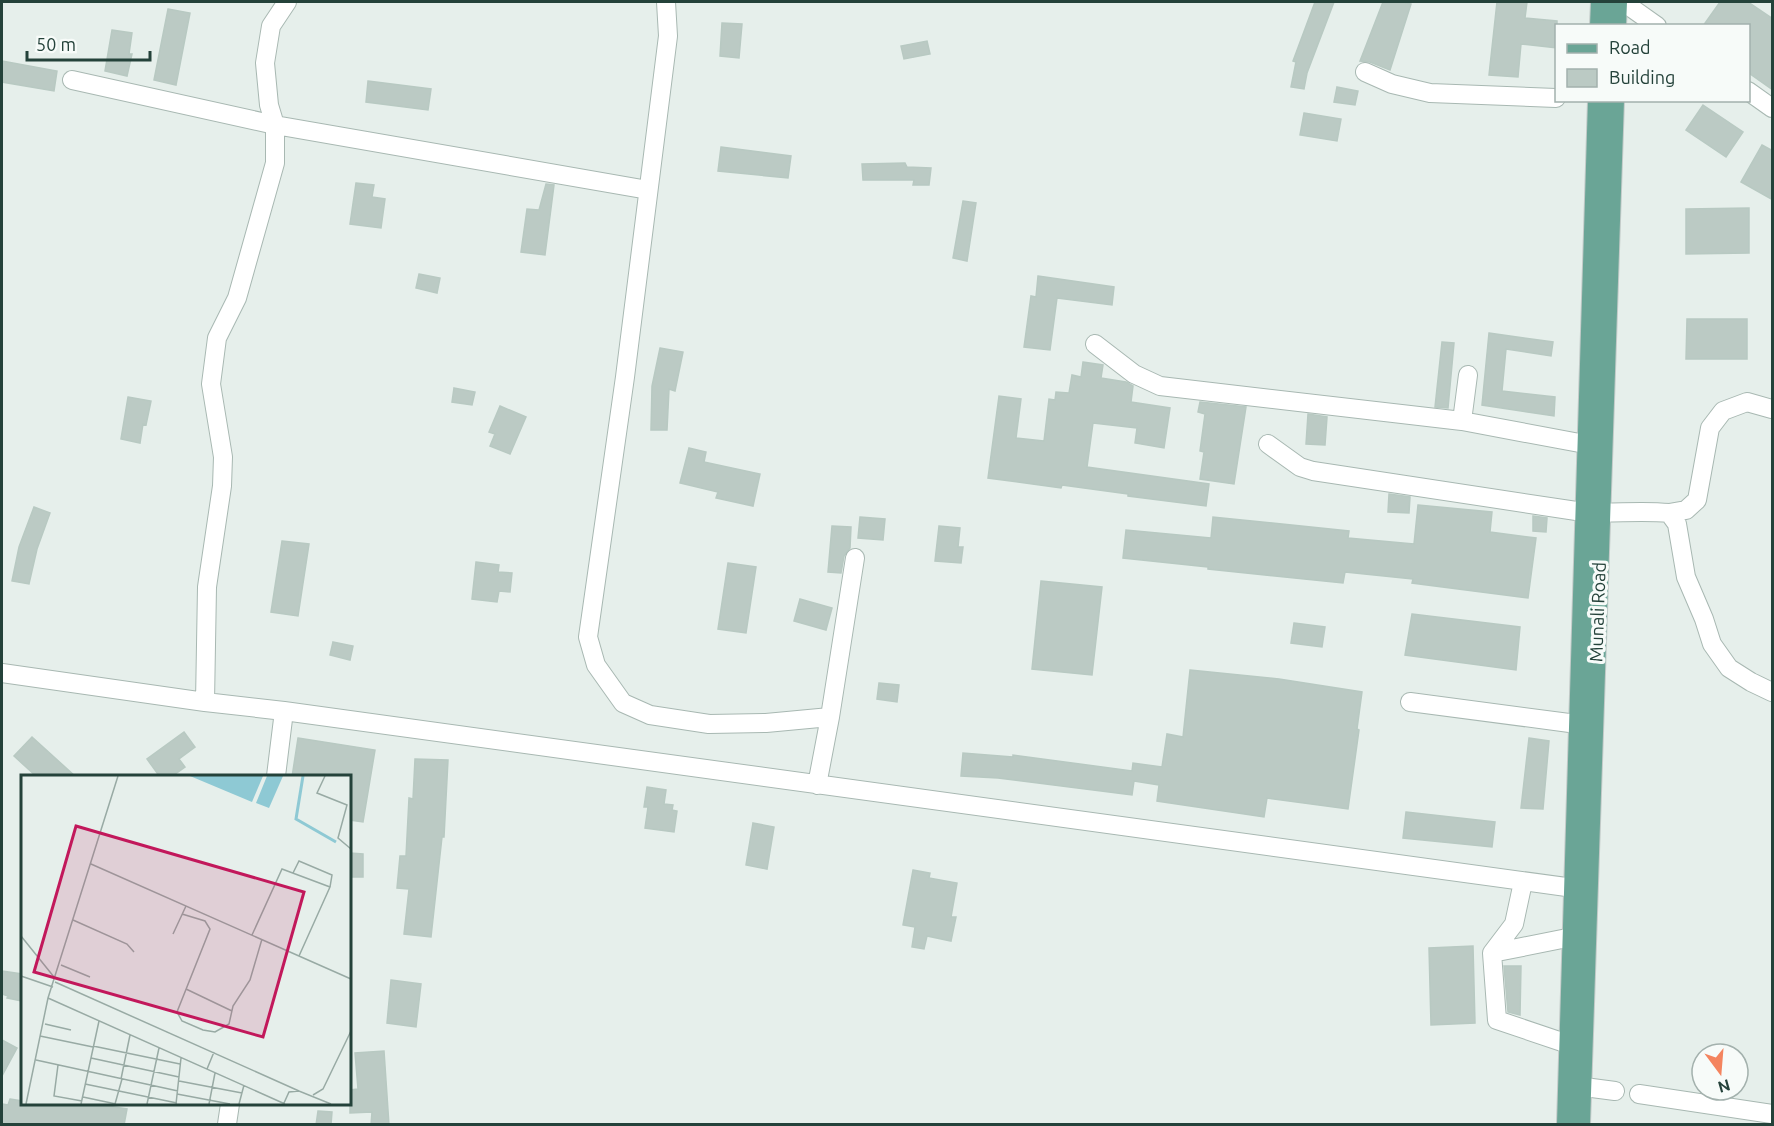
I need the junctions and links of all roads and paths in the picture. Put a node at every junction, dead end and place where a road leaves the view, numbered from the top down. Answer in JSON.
{"nodes":[{"id":1,"x":287,"y":2,"type":"edge"},
{"id":2,"x":666,"y":2,"type":"edge"},
{"id":3,"x":1600,"y":2,"type":"edge"},
{"id":4,"x":1618,"y":2,"type":"edge"},
{"id":5,"x":1623,"y":2,"type":"edge"},
{"id":6,"x":1599,"y":24,"type":"edge"},
{"id":7,"x":1617,"y":24,"type":"edge"},
{"id":8,"x":1654,"y":24,"type":"edge"},
{"id":9,"x":1365,"y":72,"type":"dead end"},
{"id":10,"x":72,"y":80,"type":"dead end"},
{"id":11,"x":1750,"y":92,"type":"edge"},
{"id":12,"x":1555,"y":98,"type":"edge"},
{"id":13,"x":1597,"y":102,"type":"edge"},
{"id":14,"x":1615,"y":102,"type":"edge"},
{"id":15,"x":1773,"y":108,"type":"edge"},
{"id":16,"x":275,"y":125,"type":"junction"},
{"id":17,"x":648,"y":190,"type":"junction"},
{"id":18,"x":1095,"y":344,"type":"dead end"},
{"id":19,"x":1468,"y":375,"type":"dead end"},
{"id":20,"x":1773,"y":409,"type":"edge"},
{"id":21,"x":1462,"y":421,"type":"junction"},
{"id":22,"x":1268,"y":444,"type":"dead end"},
{"id":23,"x":1594,"y":446,"type":"junction"},
{"id":24,"x":1592,"y":512,"type":"junction"},
{"id":25,"x":1669,"y":513,"type":"junction"},
{"id":26,"x":855,"y":558,"type":"dead end"},
{"id":27,"x":2,"y":673,"type":"edge"},
{"id":28,"x":1773,"y":692,"type":"edge"},
{"id":29,"x":205,"y":702,"type":"junction"},
{"id":30,"x":1410,"y":702,"type":"dead end"},
{"id":31,"x":284,"y":711,"type":"junction"},
{"id":32,"x":830,"y":717,"type":"junction"},
{"id":33,"x":1586,"y":725,"type":"junction"},
{"id":34,"x":276,"y":775,"type":"edge"},
{"id":35,"x":817,"y":785,"type":"junction"},
{"id":36,"x":1523,"y":882,"type":"junction"},
{"id":37,"x":1582,"y":890,"type":"junction"},
{"id":38,"x":1572,"y":937,"type":"junction"},
{"id":39,"x":1492,"y":952,"type":"junction"},
{"id":40,"x":1568,"y":1044,"type":"junction"},
{"id":41,"x":1574,"y":1086,"type":"junction"},
{"id":42,"x":1615,"y":1091,"type":"dead end"},
{"id":43,"x":1639,"y":1094,"type":"dead end"},
{"id":44,"x":230,"y":1105,"type":"edge"},
{"id":45,"x":1773,"y":1114,"type":"edge"},
{"id":46,"x":227,"y":1125,"type":"edge"},
{"id":47,"x":1566,"y":1125,"type":"edge"},
{"id":48,"x":1581,"y":1125,"type":"edge"}],
"edges":[{"from":1,"to":16,"type":"street"},
{"from":2,"to":17,"type":"street"},
{"from":3,"to":6,"type":"main road"},
{"from":4,"to":7,"type":"main road"},
{"from":5,"to":8,"type":"street"},
{"from":9,"to":12,"type":"street"},
{"from":10,"to":16,"type":"street"},
{"from":11,"to":15,"type":"street"},
{"from":13,"to":23,"type":"main road","name":"Munali Road"},
{"from":14,"to":23,"type":"main road","name":"Munali Road"},
{"from":16,"to":17,"type":"street"},
{"from":16,"to":29,"type":"street"},
{"from":17,"to":32,"type":"street"},
{"from":18,"to":21,"type":"street"},
{"from":19,"to":21,"type":"street"},
{"from":20,"to":25,"type":"street"},
{"from":21,"to":23,"type":"street"},
{"from":22,"to":24,"type":"street"},
{"from":23,"to":24,"type":"main road","name":"Munali Road"},
{"from":24,"to":25,"type":"street"},
{"from":24,"to":33,"type":"main road","name":"Munali Road"},
{"from":25,"to":28,"type":"street"},
{"from":26,"to":32,"type":"street"},
{"from":27,"to":29,"type":"street"},
{"from":29,"to":31,"type":"street"},
{"from":30,"to":33,"type":"street"},
{"from":31,"to":34,"type":"street"},
{"from":31,"to":35,"type":"street"},
{"from":32,"to":35,"type":"street"},
{"from":33,"to":37,"type":"main road","name":"Munali Road"},
{"from":35,"to":36,"type":"street"},
{"from":36,"to":37,"type":"street"},
{"from":36,"to":39,"type":"street"},
{"from":37,"to":38,"type":"main road","name":"Munali Road"},
{"from":37,"to":41,"type":"main road","name":"Munali Road"},
{"from":38,"to":39,"type":"street"},
{"from":38,"to":40,"type":"main road","name":"Munali Road"},
{"from":39,"to":40,"type":"street"},
{"from":40,"to":41,"type":"main road","name":"Munali Road"},
{"from":41,"to":42,"type":"street"},
{"from":41,"to":47,"type":"main road","name":"Munali Road"},
{"from":41,"to":48,"type":"main road","name":"Munali Road"},
{"from":43,"to":45,"type":"street"},
{"from":44,"to":46,"type":"street"}]}
